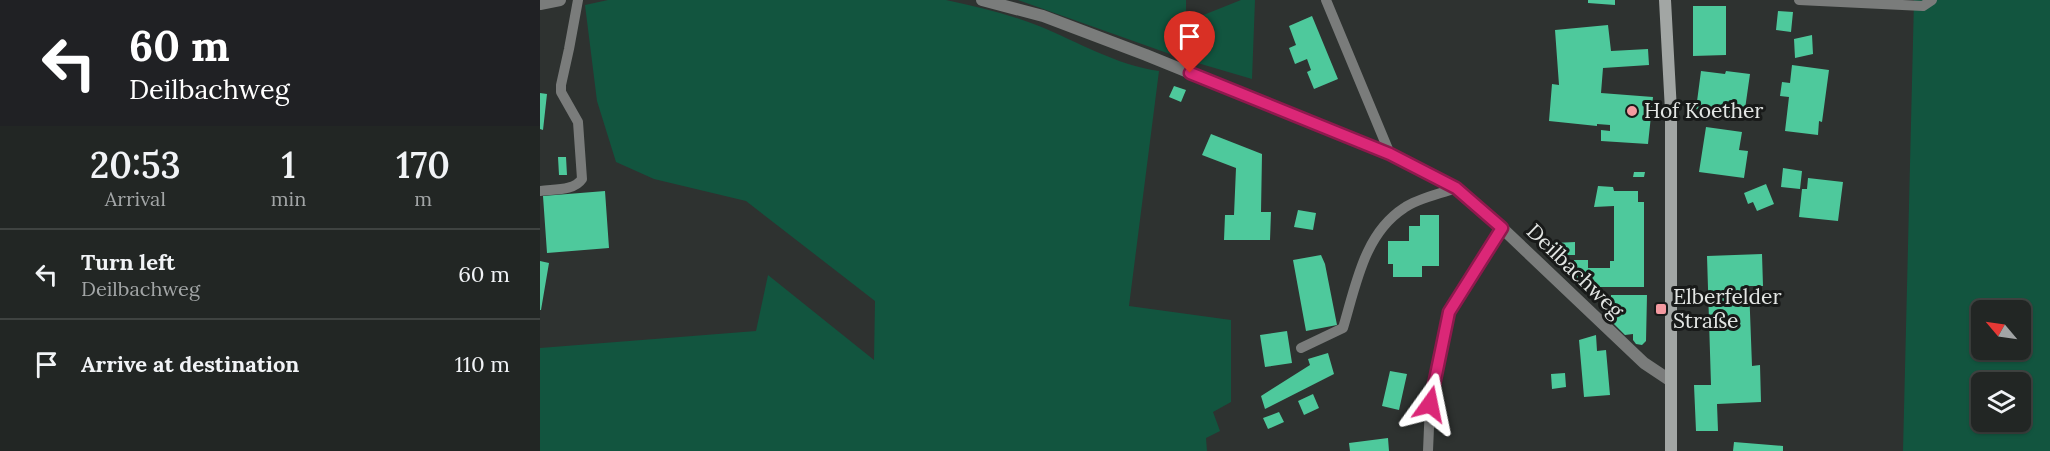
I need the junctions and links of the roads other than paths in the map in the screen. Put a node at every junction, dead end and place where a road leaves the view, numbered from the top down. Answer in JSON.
{"nodes":[{"id":1,"x":560,"y":0,"type":"edge"},
{"id":2,"x":578,"y":0,"type":"edge"},
{"id":3,"x":982,"y":0,"type":"edge"},
{"id":4,"x":1326,"y":0,"type":"edge"},
{"id":5,"x":1665,"y":0,"type":"edge"},
{"id":6,"x":1799,"y":0,"type":"edge"},
{"id":7,"x":1932,"y":0,"type":"edge"},
{"id":8,"x":540,"y":4,"type":"edge"},
{"id":9,"x":1390,"y":154,"type":"junction"},
{"id":10,"x":1456,"y":188,"type":"junction"},
{"id":11,"x":540,"y":191,"type":"edge"},
{"id":12,"x":1502,"y":228,"type":"junction"},
{"id":13,"x":1301,"y":348,"type":"dead end"},
{"id":14,"x":1671,"y":381,"type":"junction"},
{"id":15,"x":1428,"y":451,"type":"edge"},
{"id":16,"x":1671,"y":451,"type":"edge"}],
"edges":[{"from":1,"to":8,"type":"street"},
{"from":2,"to":11,"type":"lane"},
{"from":3,"to":9,"type":"street","name":"Deilbachweg"},
{"from":4,"to":9,"type":"lane"},
{"from":5,"to":14,"type":"main road"},
{"from":6,"to":7,"type":"lane"},
{"from":9,"to":10,"type":"street","name":"Deilbachweg"},
{"from":10,"to":12,"type":"street","name":"Deilbachweg"},
{"from":10,"to":13,"type":"lane"},
{"from":12,"to":14,"type":"street","name":"Deilbachweg"},
{"from":12,"to":15,"type":"lane"},
{"from":14,"to":16,"type":"main road"}]}
